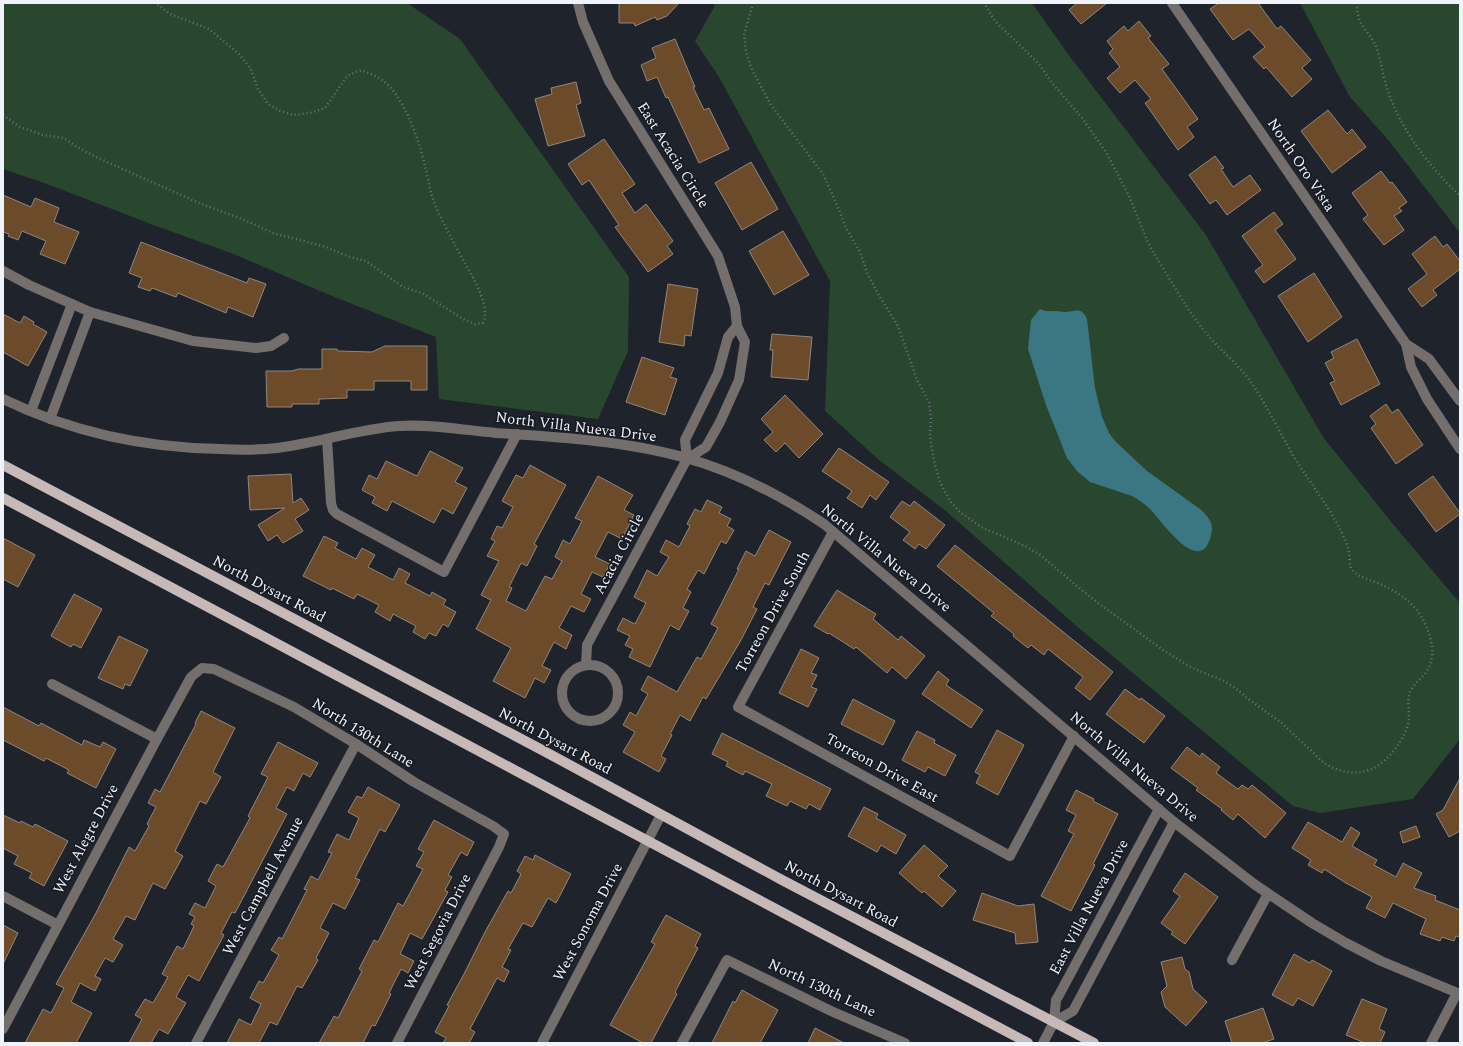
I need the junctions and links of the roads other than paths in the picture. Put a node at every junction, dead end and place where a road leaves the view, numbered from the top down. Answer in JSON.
{"nodes":[{"id":1,"x":578,"y":3,"type":"edge"},
{"id":2,"x":1172,"y":3,"type":"edge"},
{"id":3,"x":3,"y":271,"type":"edge"},
{"id":4,"x":72,"y":304,"type":"junction"},
{"id":5,"x":90,"y":312,"type":"junction"},
{"id":6,"x":737,"y":326,"type":"junction"},
{"id":7,"x":284,"y":338,"type":"dead end"},
{"id":8,"x":1406,"y":344,"type":"junction"},
{"id":9,"x":3,"y":399,"type":"edge"},
{"id":10,"x":1460,"y":401,"type":"edge"},
{"id":11,"x":30,"y":411,"type":"junction"},
{"id":12,"x":50,"y":419,"type":"junction"},
{"id":13,"x":517,"y":434,"type":"junction"},
{"id":14,"x":327,"y":439,"type":"junction"},
{"id":15,"x":1460,"y":449,"type":"edge"},
{"id":16,"x":687,"y":459,"type":"junction"},
{"id":17,"x":3,"y":465,"type":"edge"},
{"id":18,"x":3,"y":498,"type":"edge"},
{"id":19,"x":834,"y":532,"type":"junction"},
{"id":20,"x":586,"y":665,"type":"junction"},
{"id":21,"x":202,"y":668,"type":"joint"},
{"id":22,"x":52,"y":684,"type":"dead end"},
{"id":23,"x":738,"y":706,"type":"joint"},
{"id":24,"x":1074,"y":736,"type":"junction"},
{"id":25,"x":156,"y":739,"type":"junction"},
{"id":26,"x":356,"y":744,"type":"junction"},
{"id":27,"x":1159,"y":809,"type":"junction"},
{"id":28,"x":661,"y":815,"type":"junction"},
{"id":29,"x":1174,"y":822,"type":"junction"},
{"id":30,"x":504,"y":834,"type":"joint"},
{"id":31,"x":648,"y":840,"type":"junction"},
{"id":32,"x":1268,"y":894,"type":"junction"},
{"id":33,"x":3,"y":896,"type":"edge"},
{"id":34,"x":58,"y":925,"type":"junction"},
{"id":35,"x":1232,"y":960,"type":"dead end"},
{"id":36,"x":1458,"y":994,"type":"edge"},
{"id":37,"x":1054,"y":1022,"type":"junction"},
{"id":38,"x":3,"y":1029,"type":"edge"},
{"id":39,"x":886,"y":1039,"type":"edge"},
{"id":40,"x":196,"y":1043,"type":"edge"},
{"id":41,"x":397,"y":1043,"type":"edge"},
{"id":42,"x":542,"y":1043,"type":"edge"},
{"id":43,"x":682,"y":1043,"type":"edge"},
{"id":44,"x":905,"y":1043,"type":"edge"},
{"id":45,"x":1028,"y":1043,"type":"edge"},
{"id":46,"x":1043,"y":1043,"type":"edge"},
{"id":47,"x":1094,"y":1043,"type":"edge"},
{"id":48,"x":1431,"y":1043,"type":"edge"}],
"edges":[{"from":1,"to":6,"type":"street","name":"East Acacia Circle"},
{"from":2,"to":8,"type":"street","name":"North Oro Vista"},
{"from":3,"to":4,"type":"street"},
{"from":4,"to":5,"type":"street"},
{"from":4,"to":11,"type":"street"},
{"from":5,"to":7,"type":"street"},
{"from":5,"to":12,"type":"street"},
{"from":6,"to":16,"type":"street"},
{"from":6,"to":16,"type":"street","name":"East Acacia Circle"},
{"from":8,"to":10,"type":"street","name":"North Oro Vista"},
{"from":8,"to":15,"type":"street","name":"North Oro Vista"},
{"from":9,"to":11,"type":"street","name":"North Villa Nueva Drive"},
{"from":11,"to":12,"type":"street","name":"North Villa Nueva Drive"},
{"from":12,"to":14,"type":"street","name":"North Villa Nueva Drive"},
{"from":13,"to":14,"type":"street","name":"North Villa Nueva Drive"},
{"from":13,"to":14,"type":"street"},
{"from":13,"to":16,"type":"street","name":"North Villa Nueva Drive"},
{"from":16,"to":19,"type":"street","name":"North Villa Nueva Drive"},
{"from":16,"to":20,"type":"street","name":"Acacia Circle"},
{"from":17,"to":28,"type":"main road","name":"North Dysart Road"},
{"from":18,"to":31,"type":"main road"},
{"from":19,"to":23,"type":"street","name":"Torreon Drive South"},
{"from":19,"to":24,"type":"street","name":"North Villa Nueva Drive"},
{"from":20,"to":20,"type":"street"},
{"from":21,"to":25,"type":"street","name":"West Alegre Drive"},
{"from":21,"to":26,"type":"street","name":"North 130th Lane"},
{"from":22,"to":25,"type":"street"},
{"from":23,"to":24,"type":"street","name":"Torreon Drive East"},
{"from":24,"to":27,"type":"street","name":"North Villa Nueva Drive"},
{"from":25,"to":34,"type":"street","name":"West Alegre Drive"},
{"from":26,"to":30,"type":"street","name":"North 130th Lane"},
{"from":26,"to":40,"type":"street","name":"West Campbell Avenue"},
{"from":27,"to":29,"type":"street","name":"North Villa Nueva Drive"},
{"from":27,"to":37,"type":"street","name":"East Villa Nueva Drive"},
{"from":28,"to":31,"type":"street","name":"West Sonoma Drive"},
{"from":28,"to":37,"type":"main road","name":"North Dysart Road"},
{"from":29,"to":32,"type":"street","name":"North Villa Nueva Drive"},
{"from":29,"to":37,"type":"street"},
{"from":30,"to":41,"type":"street","name":"West Segovia Drive"},
{"from":31,"to":42,"type":"street","name":"West Sonoma Drive"},
{"from":31,"to":45,"type":"main road"},
{"from":32,"to":35,"type":"street"},
{"from":32,"to":36,"type":"street","name":"North Villa Nueva Drive"},
{"from":33,"to":34,"type":"street"},
{"from":34,"to":38,"type":"street","name":"West Alegre Drive"},
{"from":36,"to":48,"type":"street"},
{"from":37,"to":46,"type":"street","name":"East Villa Nueva Drive"},
{"from":37,"to":47,"type":"main road","name":"North Dysart Road"},
{"from":39,"to":43,"type":"street","name":"North 130th Lane"},
{"from":39,"to":44,"type":"street","name":"North 130th Lane"}]}
